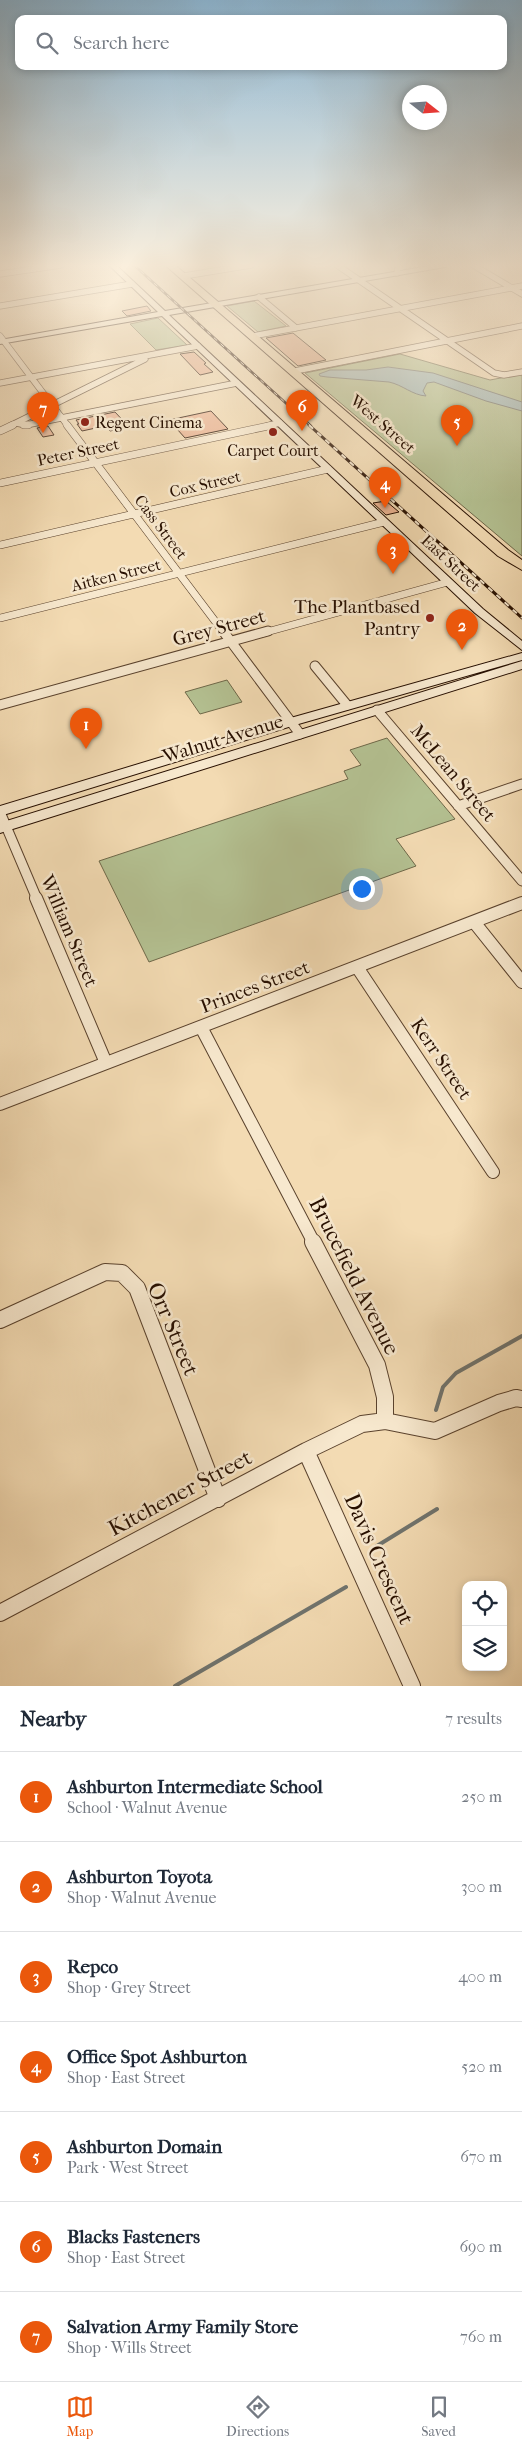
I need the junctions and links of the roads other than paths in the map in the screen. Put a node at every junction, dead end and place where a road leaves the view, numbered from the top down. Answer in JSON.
{"nodes":[{"id":1,"x":4,"y":344,"type":"edge"},
{"id":2,"x":195,"y":344,"type":"edge"},
{"id":3,"x":262,"y":344,"type":"edge"},
{"id":4,"x":434,"y":344,"type":"edge"},
{"id":5,"x":452,"y":344,"type":"edge"},
{"id":6,"x":198,"y":346,"type":"junction"},
{"id":7,"x":151,"y":355,"type":"junction"},
{"id":8,"x":120,"y":363,"type":"junction"},
{"id":9,"x":134,"y":365,"type":"junction"},
{"id":10,"x":295,"y":371,"type":"junction"},
{"id":11,"x":118,"y":372,"type":"junction"},
{"id":12,"x":522,"y":372,"type":"edge"},
{"id":13,"x":30,"y":377,"type":"junction"},
{"id":14,"x":0,"y":383,"type":"edge"},
{"id":15,"x":237,"y":383,"type":"junction"},
{"id":16,"x":51,"y":405,"type":"junction"},
{"id":17,"x":61,"y":418,"type":"junction"},
{"id":18,"x":16,"y":423,"type":"junction"},
{"id":19,"x":280,"y":423,"type":"junction"},
{"id":20,"x":0,"y":431,"type":"edge"},
{"id":21,"x":95,"y":463,"type":"junction"},
{"id":22,"x":328,"y":470,"type":"junction"},
{"id":23,"x":0,"y":483,"type":"edge"},
{"id":24,"x":134,"y":514,"type":"junction"},
{"id":25,"x":384,"y":522,"type":"junction"},
{"id":26,"x":0,"y":545,"type":"edge"},
{"id":27,"x":503,"y":552,"type":"junction"},
{"id":28,"x":522,"y":566,"type":"edge"},
{"id":29,"x":179,"y":573,"type":"junction"},
{"id":30,"x":522,"y":576,"type":"edge"},
{"id":31,"x":448,"y":582,"type":"junction"},
{"id":32,"x":0,"y":618,"type":"edge"},
{"id":33,"x":231,"y":642,"type":"junction"},
{"id":34,"x":522,"y":656,"type":"edge"},
{"id":35,"x":314,"y":666,"type":"dead end"},
{"id":36,"x":446,"y":676,"type":"junction"},
{"id":37,"x":457,"y":687,"type":"junction"},
{"id":38,"x":0,"y":705,"type":"edge"},
{"id":39,"x":347,"y":705,"type":"junction"},
{"id":40,"x":377,"y":710,"type":"junction"},
{"id":41,"x":291,"y":722,"type":"junction"},
{"id":42,"x":300,"y":734,"type":"junction"},
{"id":43,"x":522,"y":784,"type":"edge"},
{"id":44,"x":458,"y":806,"type":"junction"},
{"id":45,"x":0,"y":812,"type":"edge"},
{"id":46,"x":3,"y":827,"type":"edge"},
{"id":47,"x":522,"y":881,"type":"edge"},
{"id":48,"x":522,"y":903,"type":"edge"},
{"id":49,"x":474,"y":922,"type":"junction"},
{"id":50,"x":357,"y":967,"type":"junction"},
{"id":51,"x":522,"y":982,"type":"edge"},
{"id":52,"x":202,"y":1026,"type":"junction"},
{"id":53,"x":106,"y":1063,"type":"junction"},
{"id":54,"x":0,"y":1104,"type":"edge"},
{"id":55,"x":493,"y":1172,"type":"dead end"},
{"id":56,"x":0,"y":1320,"type":"edge"},
{"id":57,"x":522,"y":1400,"type":"edge"},
{"id":58,"x":385,"y":1421,"type":"junction"},
{"id":59,"x":306,"y":1451,"type":"junction"},
{"id":60,"x":218,"y":1499,"type":"junction"},
{"id":61,"x":0,"y":1613,"type":"edge"},
{"id":62,"x":412,"y":1686,"type":"edge"}],
"edges":[{"from":1,"to":13,"type":"street","name":"Cass Street"},
{"from":2,"to":6,"type":"street","name":"East Street"},
{"from":3,"to":10,"type":"highway","name":"West Street"},
{"from":4,"to":10,"type":"street"},
{"from":5,"to":12,"type":"street"},
{"from":6,"to":7,"type":"street"},
{"from":6,"to":15,"type":"street","name":"East Street"},
{"from":7,"to":8,"type":"street"},
{"from":7,"to":9,"type":"street"},
{"from":8,"to":9,"type":"street"},
{"from":8,"to":11,"type":"street"},
{"from":8,"to":13,"type":"street"},
{"from":9,"to":11,"type":"street"},
{"from":10,"to":27,"type":"highway","name":"West Street"},
{"from":11,"to":16,"type":"street"},
{"from":13,"to":14,"type":"street"},
{"from":13,"to":16,"type":"street","name":"Cass Street"},
{"from":15,"to":17,"type":"street"},
{"from":15,"to":19,"type":"street","name":"East Street"},
{"from":16,"to":17,"type":"street","name":"Cass Street"},
{"from":16,"to":18,"type":"street"},
{"from":17,"to":18,"type":"street"},
{"from":17,"to":21,"type":"street","name":"Cass Street"},
{"from":18,"to":20,"type":"street"},
{"from":19,"to":21,"type":"street","name":"Peter Street"},
{"from":19,"to":22,"type":"street","name":"East Street"},
{"from":21,"to":23,"type":"street","name":"Peter Street"},
{"from":21,"to":24,"type":"street","name":"Cass Street"},
{"from":22,"to":24,"type":"street","name":"Cox Street"},
{"from":22,"to":25,"type":"street","name":"East Street"},
{"from":24,"to":26,"type":"street","name":"Cox Street"},
{"from":24,"to":29,"type":"street","name":"Cass Street"},
{"from":25,"to":29,"type":"street","name":"Aitken Street"},
{"from":25,"to":31,"type":"street","name":"East Street"},
{"from":27,"to":28,"type":"highway","name":"West Street"},
{"from":27,"to":30,"type":"highway","name":"West Street"},
{"from":29,"to":32,"type":"street","name":"Aitken Street"},
{"from":29,"to":33,"type":"street","name":"Cass Street"},
{"from":31,"to":33,"type":"street","name":"Grey Street"},
{"from":31,"to":34,"type":"street","name":"East Street"},
{"from":33,"to":38,"type":"street","name":"Grey Street"},
{"from":33,"to":41,"type":"street","name":"Cass Street"},
{"from":34,"to":36,"type":"street","name":"Walnut Avenue"},
{"from":34,"to":37,"type":"street","name":"Walnut Avenue"},
{"from":35,"to":39,"type":"street"},
{"from":36,"to":37,"type":"street"},
{"from":36,"to":39,"type":"street","name":"Walnut Avenue"},
{"from":37,"to":40,"type":"street","name":"Walnut Avenue"},
{"from":39,"to":41,"type":"street","name":"Walnut Avenue"},
{"from":40,"to":42,"type":"street","name":"Walnut Avenue"},
{"from":40,"to":44,"type":"street","name":"McLean Street"},
{"from":41,"to":42,"type":"street","name":"Cass Street"},
{"from":41,"to":45,"type":"street","name":"Walnut Avenue"},
{"from":42,"to":46,"type":"street","name":"Walnut Avenue"},
{"from":43,"to":44,"type":"street"},
{"from":44,"to":47,"type":"street","name":"McLean Street"},
{"from":45,"to":46,"type":"street","name":"William Street"},
{"from":46,"to":53,"type":"street","name":"William Street"},
{"from":48,"to":49,"type":"street","name":"Princes Street"},
{"from":49,"to":50,"type":"street","name":"Princes Street"},
{"from":49,"to":51,"type":"street"},
{"from":50,"to":52,"type":"street","name":"Princes Street"},
{"from":50,"to":55,"type":"street","name":"Kerr Street"},
{"from":52,"to":53,"type":"street","name":"Princes Street"},
{"from":52,"to":58,"type":"street","name":"Brucefield Avenue"},
{"from":53,"to":54,"type":"street","name":"Princes Street"},
{"from":56,"to":60,"type":"street","name":"Orr Street"},
{"from":57,"to":58,"type":"street"},
{"from":58,"to":59,"type":"street","name":"Kitchener Street"},
{"from":59,"to":60,"type":"street","name":"Kitchener Street"},
{"from":59,"to":62,"type":"street","name":"Davis Crescent"},
{"from":60,"to":61,"type":"street","name":"Kitchener Street"}]}
